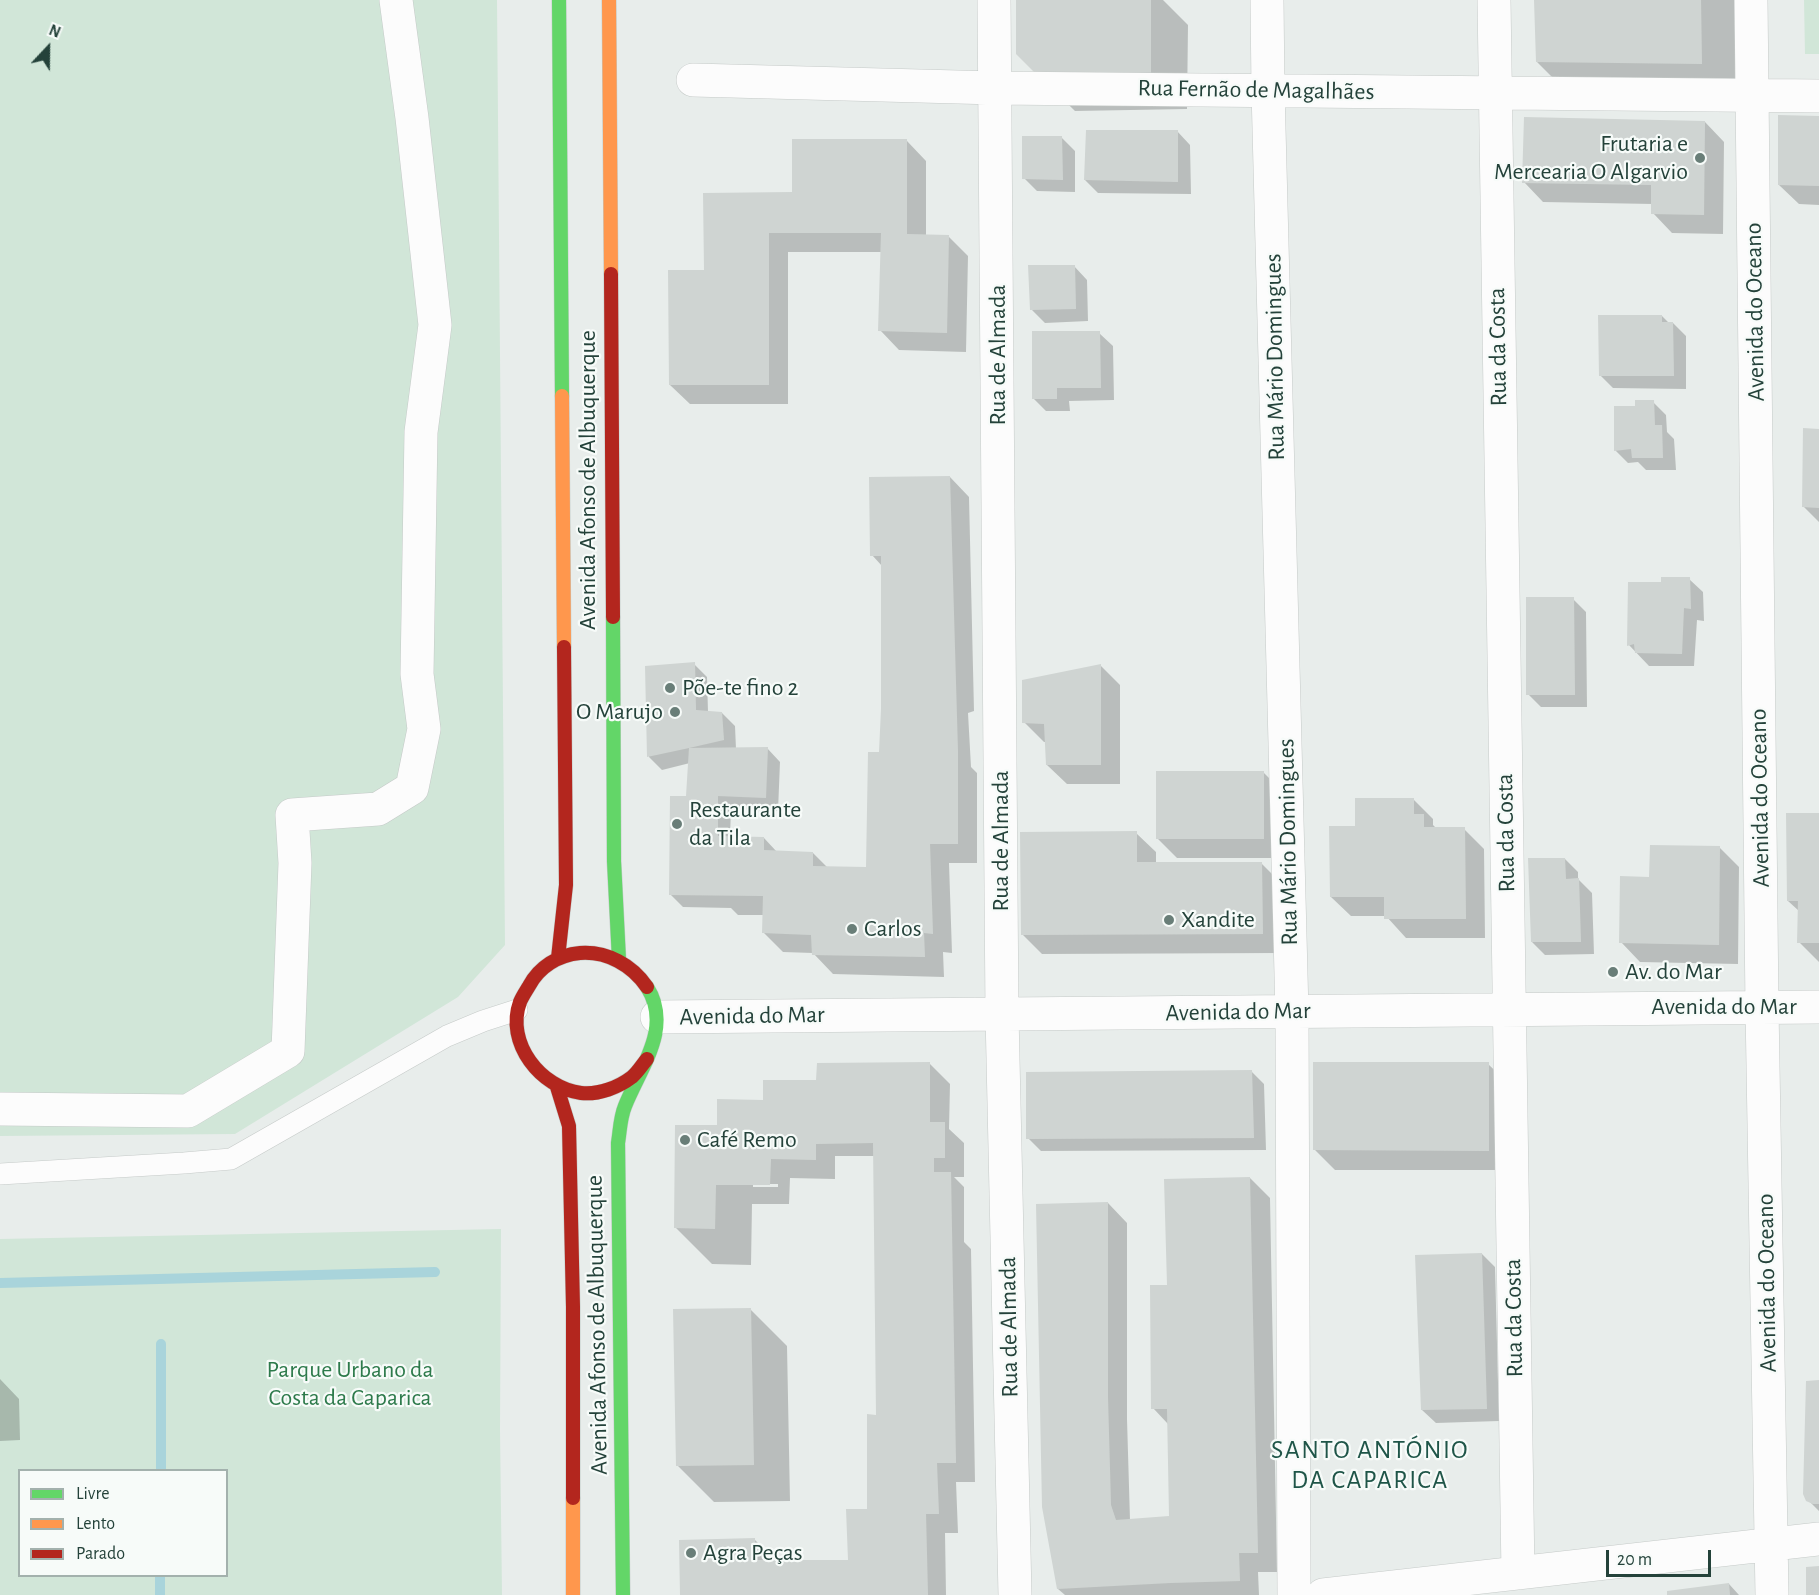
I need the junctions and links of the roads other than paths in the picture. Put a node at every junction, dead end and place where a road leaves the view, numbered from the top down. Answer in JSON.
{"nodes":[{"id":1,"x":396,"y":0,"type":"edge"},
{"id":2,"x":559,"y":0,"type":"edge"},
{"id":3,"x":609,"y":0,"type":"edge"},
{"id":4,"x":994,"y":0,"type":"edge"},
{"id":5,"x":1268,"y":0,"type":"edge"},
{"id":6,"x":1494,"y":0,"type":"edge"},
{"id":7,"x":1751,"y":0,"type":"edge"},
{"id":8,"x":693,"y":80,"type":"dead end"},
{"id":9,"x":996,"y":88,"type":"junction"},
{"id":10,"x":1268,"y":90,"type":"junction"},
{"id":11,"x":1494,"y":92,"type":"junction"},
{"id":12,"x":1752,"y":95,"type":"junction"},
{"id":13,"x":1819,"y":96,"type":"edge"},
{"id":14,"x":558,"y":958,"type":"junction"},
{"id":15,"x":619,"y":960,"type":"junction"},
{"id":16,"x":1762,"y":1007,"type":"junction"},
{"id":17,"x":1819,"y":1007,"type":"edge"},
{"id":18,"x":1509,"y":1009,"type":"junction"},
{"id":19,"x":517,"y":1010,"type":"junction"},
{"id":20,"x":1292,"y":1012,"type":"junction"},
{"id":21,"x":1002,"y":1014,"type":"junction"},
{"id":22,"x":657,"y":1017,"type":"junction"},
{"id":23,"x":647,"y":1059,"type":"junction"},
{"id":24,"x":557,"y":1086,"type":"junction"},
{"id":25,"x":0,"y":1109,"type":"edge"},
{"id":26,"x":0,"y":1174,"type":"edge"},
{"id":27,"x":1819,"y":1539,"type":"edge"},
{"id":28,"x":1771,"y":1544,"type":"junction"},
{"id":29,"x":1518,"y":1573,"type":"junction"},
{"id":30,"x":1420,"y":1590,"type":"edge"},
{"id":31,"x":573,"y":1595,"type":"edge"},
{"id":32,"x":623,"y":1595,"type":"edge"},
{"id":33,"x":1015,"y":1595,"type":"edge"},
{"id":34,"x":1294,"y":1595,"type":"edge"},
{"id":35,"x":1323,"y":1595,"type":"edge"},
{"id":36,"x":1772,"y":1595,"type":"edge"}],
"edges":[{"from":1,"to":25,"type":"street"},
{"from":2,"to":14,"type":"main road","name":"Avenida Afonso de Albuquerque"},
{"from":3,"to":15,"type":"main road","name":"Avenida Afonso de Albuquerque"},
{"from":4,"to":9,"type":"street","name":"Rua de Almada"},
{"from":5,"to":10,"type":"street","name":"Rua Mário Domingues"},
{"from":6,"to":11,"type":"street","name":"Rua da Costa"},
{"from":7,"to":12,"type":"street","name":"Avenida do Oceano"},
{"from":8,"to":9,"type":"street","name":"Rua Fernão de Magalhães"},
{"from":9,"to":10,"type":"street","name":"Rua Fernão de Magalhães"},
{"from":9,"to":21,"type":"street","name":"Rua de Almada"},
{"from":10,"to":11,"type":"street","name":"Rua Fernão de Magalhães"},
{"from":10,"to":20,"type":"street","name":"Rua Mário Domingues"},
{"from":11,"to":12,"type":"street","name":"Rua Fernão de Magalhães"},
{"from":11,"to":18,"type":"street","name":"Rua da Costa"},
{"from":12,"to":13,"type":"street","name":"Rua Fernão de Magalhães"},
{"from":12,"to":16,"type":"street","name":"Avenida do Oceano"},
{"from":14,"to":15,"type":"main road","name":"Avenida Afonso de Albuquerque"},
{"from":14,"to":19,"type":"main road","name":"Avenida Afonso de Albuquerque"},
{"from":15,"to":22,"type":"main road","name":"Avenida Afonso de Albuquerque"},
{"from":16,"to":17,"type":"street","name":"Avenida do Mar"},
{"from":16,"to":18,"type":"street","name":"Avenida do Mar"},
{"from":16,"to":28,"type":"street","name":"Avenida do Oceano"},
{"from":18,"to":20,"type":"street","name":"Avenida do Mar"},
{"from":18,"to":29,"type":"street","name":"Rua da Costa"},
{"from":19,"to":24,"type":"main road","name":"Avenida Afonso de Albuquerque"},
{"from":19,"to":26,"type":"lane"},
{"from":20,"to":21,"type":"street","name":"Avenida do Mar"},
{"from":20,"to":34,"type":"street","name":"Rua Mário Domingues"},
{"from":21,"to":22,"type":"street","name":"Avenida do Mar"},
{"from":21,"to":33,"type":"street","name":"Rua de Almada"},
{"from":22,"to":23,"type":"main road","name":"Avenida Afonso de Albuquerque"},
{"from":23,"to":24,"type":"main road","name":"Avenida Afonso de Albuquerque"},
{"from":23,"to":32,"type":"main road","name":"Avenida Afonso de Albuquerque"},
{"from":24,"to":31,"type":"main road","name":"Avenida Afonso de Albuquerque"},
{"from":27,"to":28,"type":"street"},
{"from":28,"to":29,"type":"street"},
{"from":28,"to":36,"type":"street","name":"Avenida do Oceano"},
{"from":29,"to":30,"type":"street"},
{"from":30,"to":35,"type":"street"}]}
